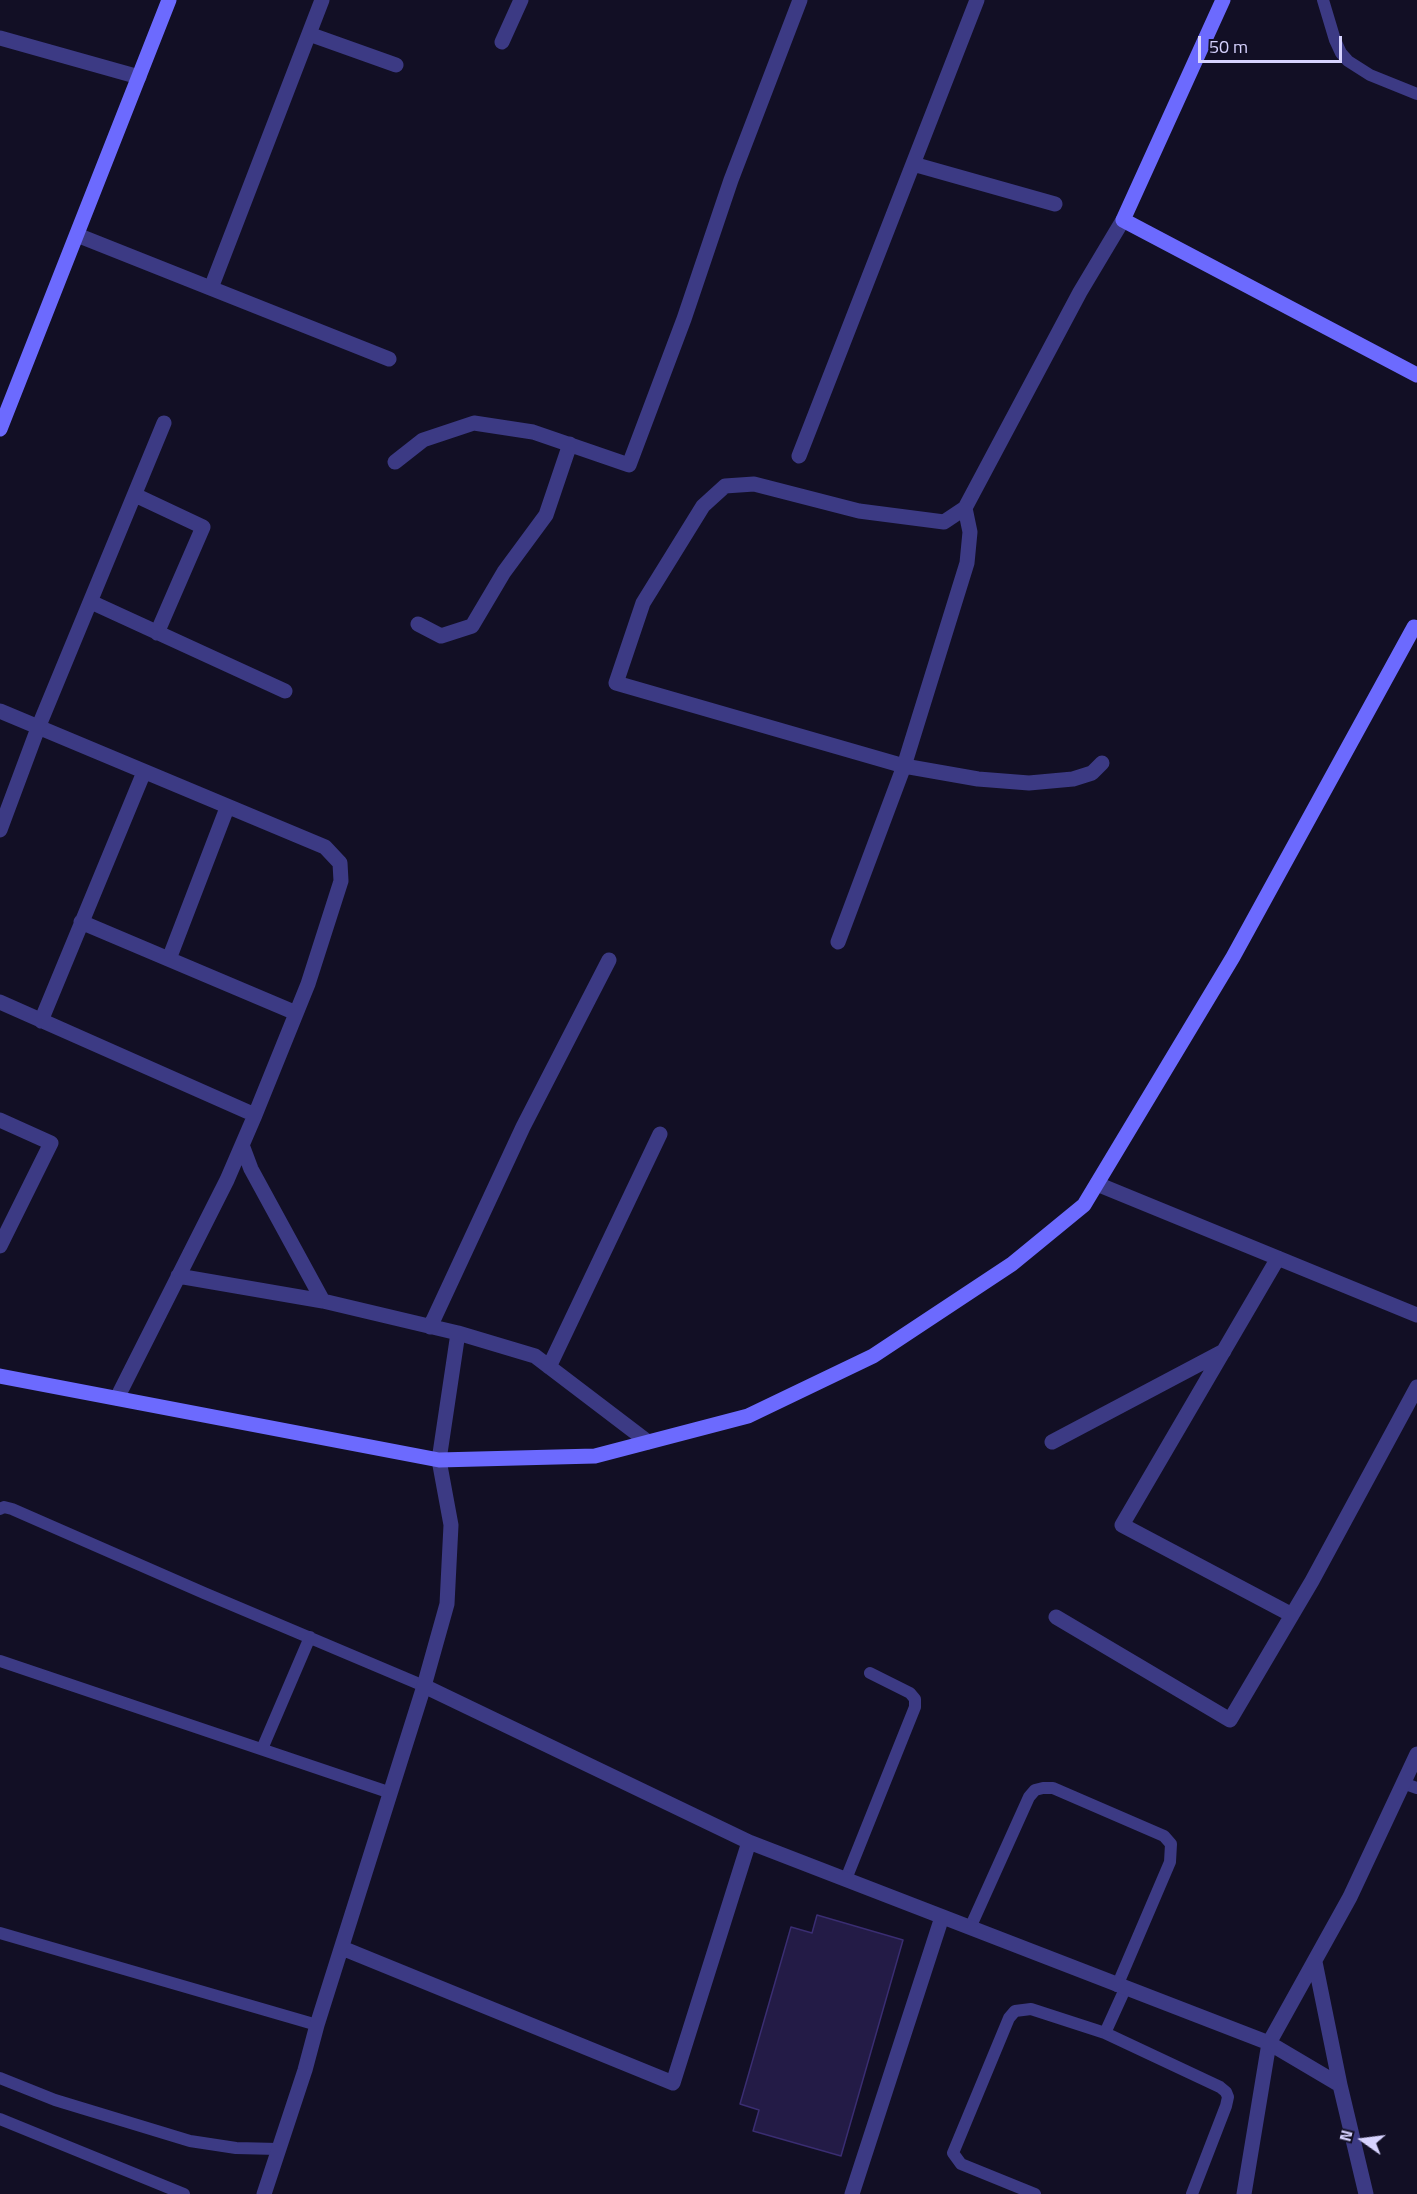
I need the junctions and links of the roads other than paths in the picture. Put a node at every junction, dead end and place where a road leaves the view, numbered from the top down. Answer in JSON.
{"nodes":[{"id":1,"x":169,"y":0,"type":"edge"},
{"id":2,"x":322,"y":0,"type":"edge"},
{"id":3,"x":521,"y":0,"type":"edge"},
{"id":4,"x":800,"y":0,"type":"edge"},
{"id":5,"x":976,"y":0,"type":"edge"},
{"id":6,"x":1223,"y":0,"type":"edge"},
{"id":7,"x":1323,"y":0,"type":"edge"},
{"id":8,"x":309,"y":34,"type":"junction"},
{"id":9,"x":0,"y":38,"type":"edge"},
{"id":10,"x":502,"y":42,"type":"dead end"},
{"id":11,"x":396,"y":65,"type":"dead end"},
{"id":12,"x":139,"y":77,"type":"junction"},
{"id":13,"x":1417,"y":94,"type":"edge"},
{"id":14,"x":913,"y":164,"type":"junction"},
{"id":15,"x":1055,"y":204,"type":"dead end"},
{"id":16,"x":1123,"y":220,"type":"junction"},
{"id":17,"x":77,"y":235,"type":"junction"},
{"id":18,"x":211,"y":288,"type":"junction"},
{"id":19,"x":389,"y":358,"type":"dead end"},
{"id":20,"x":1417,"y":375,"type":"edge"},
{"id":21,"x":164,"y":423,"type":"dead end"},
{"id":22,"x":0,"y":429,"type":"edge"},
{"id":23,"x":570,"y":444,"type":"junction"},
{"id":24,"x":800,"y":456,"type":"dead end"},
{"id":25,"x":395,"y":462,"type":"dead end"},
{"id":26,"x":135,"y":495,"type":"junction"},
{"id":27,"x":964,"y":508,"type":"junction"},
{"id":28,"x":91,"y":603,"type":"junction"},
{"id":29,"x":418,"y":624,"type":"dead end"},
{"id":30,"x":1416,"y":626,"type":"edge"},
{"id":31,"x":157,"y":633,"type":"junction"},
{"id":32,"x":285,"y":691,"type":"dead end"},
{"id":33,"x":0,"y":711,"type":"edge"},
{"id":34,"x":38,"y":728,"type":"junction"},
{"id":35,"x":1102,"y":763,"type":"dead end"},
{"id":36,"x":904,"y":766,"type":"junction"},
{"id":37,"x":144,"y":772,"type":"junction"},
{"id":38,"x":227,"y":808,"type":"junction"},
{"id":39,"x":0,"y":830,"type":"edge"},
{"id":40,"x":81,"y":922,"type":"junction"},
{"id":41,"x":838,"y":942,"type":"dead end"},
{"id":42,"x":169,"y":959,"type":"junction"},
{"id":43,"x":609,"y":960,"type":"dead end"},
{"id":44,"x":0,"y":1002,"type":"edge"},
{"id":45,"x":296,"y":1013,"type":"junction"},
{"id":46,"x":41,"y":1020,"type":"junction"},
{"id":47,"x":255,"y":1115,"type":"junction"},
{"id":48,"x":0,"y":1120,"type":"edge"},
{"id":49,"x":660,"y":1134,"type":"dead end"},
{"id":50,"x":242,"y":1146,"type":"junction"},
{"id":51,"x":1096,"y":1184,"type":"junction"},
{"id":52,"x":4,"y":1231,"type":"edge"},
{"id":53,"x":0,"y":1246,"type":"edge"},
{"id":54,"x":1278,"y":1258,"type":"junction"},
{"id":55,"x":178,"y":1276,"type":"junction"},
{"id":56,"x":323,"y":1301,"type":"junction"},
{"id":57,"x":1417,"y":1315,"type":"edge"},
{"id":58,"x":430,"y":1327,"type":"junction"},
{"id":59,"x":458,"y":1333,"type":"junction"},
{"id":60,"x":1224,"y":1351,"type":"junction"},
{"id":61,"x":549,"y":1367,"type":"junction"},
{"id":62,"x":0,"y":1376,"type":"edge"},
{"id":63,"x":1417,"y":1387,"type":"edge"},
{"id":64,"x":117,"y":1398,"type":"junction"},
{"id":65,"x":648,"y":1442,"type":"junction"},
{"id":66,"x":1053,"y":1442,"type":"dead end"},
{"id":67,"x":438,"y":1460,"type":"junction"},
{"id":68,"x":0,"y":1509,"type":"edge"},
{"id":69,"x":1292,"y":1615,"type":"junction"},
{"id":70,"x":1056,"y":1617,"type":"dead end"},
{"id":71,"x":310,"y":1636,"type":"junction"},
{"id":72,"x":0,"y":1661,"type":"edge"},
{"id":73,"x":870,"y":1673,"type":"dead end"},
{"id":74,"x":424,"y":1686,"type":"junction"},
{"id":75,"x":262,"y":1749,"type":"junction"},
{"id":76,"x":1417,"y":1754,"type":"edge"},
{"id":77,"x":1410,"y":1786,"type":"edge"},
{"id":78,"x":391,"y":1793,"type":"junction"},
{"id":79,"x":749,"y":1842,"type":"junction"},
{"id":80,"x":846,"y":1880,"type":"junction"},
{"id":81,"x":942,"y":1917,"type":"junction"},
{"id":82,"x":970,"y":1928,"type":"junction"},
{"id":83,"x":0,"y":1933,"type":"edge"},
{"id":84,"x":342,"y":1948,"type":"junction"},
{"id":85,"x":1315,"y":1962,"type":"junction"},
{"id":86,"x":1121,"y":1987,"type":"junction"},
{"id":87,"x":317,"y":2025,"type":"junction"},
{"id":88,"x":1105,"y":2033,"type":"junction"},
{"id":89,"x":1269,"y":2043,"type":"junction"},
{"id":90,"x":0,"y":2078,"type":"edge"},
{"id":91,"x":1340,"y":2085,"type":"junction"},
{"id":92,"x":0,"y":2119,"type":"edge"},
{"id":93,"x":278,"y":2149,"type":"junction"},
{"id":94,"x":184,"y":2194,"type":"edge"},
{"id":95,"x":264,"y":2194,"type":"edge"},
{"id":96,"x":852,"y":2194,"type":"edge"},
{"id":97,"x":1035,"y":2194,"type":"edge"},
{"id":98,"x":1192,"y":2194,"type":"edge"},
{"id":99,"x":1244,"y":2194,"type":"edge"},
{"id":100,"x":1365,"y":2194,"type":"edge"}],
"edges":[{"from":1,"to":12,"type":"street"},
{"from":2,"to":8,"type":"street"},
{"from":3,"to":10,"type":"street"},
{"from":4,"to":23,"type":"street"},
{"from":5,"to":14,"type":"street"},
{"from":6,"to":16,"type":"street"},
{"from":7,"to":13,"type":"lane"},
{"from":8,"to":11,"type":"street"},
{"from":8,"to":18,"type":"street"},
{"from":9,"to":12,"type":"street"},
{"from":12,"to":17,"type":"street"},
{"from":14,"to":15,"type":"street"},
{"from":14,"to":24,"type":"street"},
{"from":16,"to":20,"type":"street"},
{"from":16,"to":27,"type":"street"},
{"from":17,"to":18,"type":"street"},
{"from":17,"to":22,"type":"street"},
{"from":18,"to":19,"type":"street"},
{"from":21,"to":26,"type":"street"},
{"from":23,"to":25,"type":"street"},
{"from":23,"to":29,"type":"street"},
{"from":26,"to":28,"type":"street"},
{"from":26,"to":31,"type":"street"},
{"from":27,"to":36,"type":"street"},
{"from":27,"to":36,"type":"street"},
{"from":28,"to":31,"type":"street"},
{"from":28,"to":34,"type":"street"},
{"from":30,"to":51,"type":"street"},
{"from":31,"to":32,"type":"street"},
{"from":33,"to":34,"type":"street"},
{"from":34,"to":37,"type":"street"},
{"from":34,"to":39,"type":"street"},
{"from":35,"to":36,"type":"street"},
{"from":36,"to":41,"type":"street"},
{"from":37,"to":38,"type":"street"},
{"from":37,"to":40,"type":"street"},
{"from":38,"to":42,"type":"street"},
{"from":38,"to":45,"type":"street"},
{"from":40,"to":42,"type":"street"},
{"from":40,"to":46,"type":"street"},
{"from":42,"to":45,"type":"street"},
{"from":43,"to":58,"type":"street"},
{"from":44,"to":46,"type":"street"},
{"from":45,"to":47,"type":"street"},
{"from":46,"to":47,"type":"street"},
{"from":47,"to":50,"type":"street"},
{"from":48,"to":52,"type":"street"},
{"from":49,"to":61,"type":"street"},
{"from":50,"to":55,"type":"street"},
{"from":50,"to":56,"type":"street"},
{"from":51,"to":54,"type":"street"},
{"from":51,"to":65,"type":"street"},
{"from":52,"to":53,"type":"street"},
{"from":54,"to":57,"type":"street"},
{"from":54,"to":60,"type":"street"},
{"from":55,"to":56,"type":"street"},
{"from":55,"to":64,"type":"street"},
{"from":56,"to":58,"type":"street"},
{"from":58,"to":59,"type":"street"},
{"from":59,"to":61,"type":"street"},
{"from":59,"to":67,"type":"street"},
{"from":60,"to":66,"type":"street"},
{"from":60,"to":69,"type":"street"},
{"from":61,"to":65,"type":"street"},
{"from":62,"to":64,"type":"street"},
{"from":63,"to":69,"type":"street"},
{"from":64,"to":67,"type":"street"},
{"from":65,"to":67,"type":"street"},
{"from":67,"to":74,"type":"street"},
{"from":68,"to":71,"type":"lane"},
{"from":69,"to":70,"type":"street"},
{"from":71,"to":74,"type":"lane"},
{"from":71,"to":75,"type":"lane"},
{"from":72,"to":75,"type":"lane"},
{"from":73,"to":80,"type":"lane"},
{"from":74,"to":78,"type":"street"},
{"from":74,"to":79,"type":"street"},
{"from":75,"to":78,"type":"lane"},
{"from":76,"to":77,"type":"street"},
{"from":77,"to":85,"type":"street"},
{"from":78,"to":84,"type":"street"},
{"from":79,"to":80,"type":"street"},
{"from":79,"to":84,"type":"street"},
{"from":80,"to":81,"type":"street"},
{"from":81,"to":82,"type":"street"},
{"from":81,"to":96,"type":"street"},
{"from":82,"to":86,"type":"street"},
{"from":82,"to":86,"type":"lane"},
{"from":83,"to":87,"type":"lane"},
{"from":84,"to":87,"type":"street"},
{"from":85,"to":89,"type":"street"},
{"from":85,"to":91,"type":"street"},
{"from":86,"to":88,"type":"lane"},
{"from":86,"to":89,"type":"street"},
{"from":87,"to":93,"type":"street"},
{"from":88,"to":97,"type":"lane"},
{"from":88,"to":98,"type":"lane"},
{"from":89,"to":91,"type":"street"},
{"from":89,"to":99,"type":"street"},
{"from":90,"to":93,"type":"lane"},
{"from":91,"to":100,"type":"street"},
{"from":92,"to":94,"type":"lane"},
{"from":93,"to":95,"type":"street"}]}
